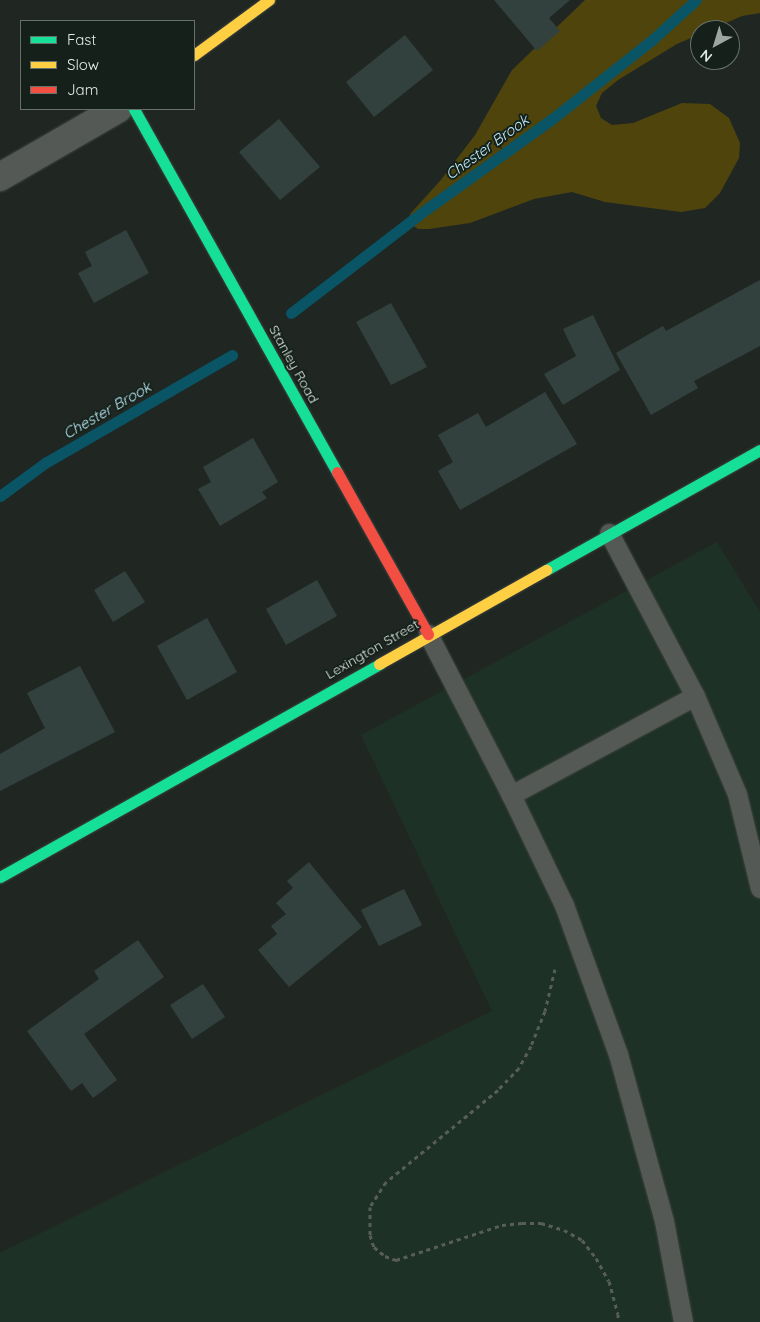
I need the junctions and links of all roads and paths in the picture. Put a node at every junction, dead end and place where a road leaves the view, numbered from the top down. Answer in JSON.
{"nodes":[{"id":1,"x":269,"y":0,"type":"edge"},
{"id":2,"x":195,"y":54,"type":"edge"},
{"id":3,"x":116,"y":110,"type":"edge"},
{"id":4,"x":135,"y":110,"type":"edge"},
{"id":5,"x":0,"y":177,"type":"edge"},
{"id":6,"x":760,"y":450,"type":"edge"},
{"id":7,"x":609,"y":533,"type":"junction"},
{"id":8,"x":428,"y":634,"type":"junction"},
{"id":9,"x":694,"y":696,"type":"junction"},
{"id":10,"x":511,"y":795,"type":"junction"},
{"id":11,"x":0,"y":877,"type":"edge"},
{"id":12,"x":760,"y":888,"type":"edge"},
{"id":13,"x":556,"y":966,"type":"dead end"},
{"id":14,"x":618,"y":1322,"type":"edge"},
{"id":15,"x":683,"y":1322,"type":"edge"}],
"edges":[{"from":1,"to":2,"type":"main road"},
{"from":3,"to":5,"type":"street"},
{"from":4,"to":8,"type":"main road","name":"Stanley Road"},
{"from":6,"to":7,"type":"main road","name":"Lexington Street"},
{"from":7,"to":8,"type":"main road","name":"Lexington Street"},
{"from":7,"to":9,"type":"lane"},
{"from":8,"to":10,"type":"lane"},
{"from":8,"to":11,"type":"main road","name":"Lexington Street"},
{"from":9,"to":10,"type":"lane"},
{"from":9,"to":12,"type":"lane"},
{"from":10,"to":15,"type":"lane"},
{"from":13,"to":14,"type":"path"}]}
